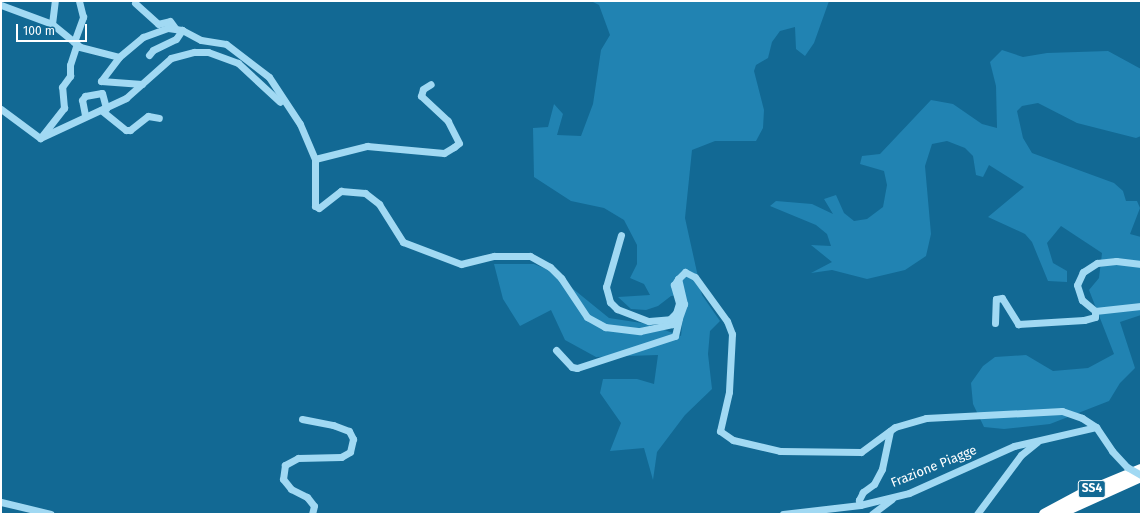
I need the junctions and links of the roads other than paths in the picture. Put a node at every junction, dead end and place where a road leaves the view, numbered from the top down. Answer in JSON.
{"nodes":[{"id":1,"x":55,"y":1,"type":"edge"},
{"id":2,"x":79,"y":1,"type":"edge"},
{"id":3,"x":135,"y":3,"type":"dead end"},
{"id":4,"x":1,"y":5,"type":"edge"},
{"id":5,"x":52,"y":24,"type":"junction"},
{"id":6,"x":178,"y":29,"type":"junction"},
{"id":7,"x":76,"y":43,"type":"junction"},
{"id":8,"x":149,"y":55,"type":"dead end"},
{"id":9,"x":119,"y":57,"type":"junction"},
{"id":10,"x":142,"y":84,"type":"junction"},
{"id":11,"x":431,"y":84,"type":"dead end"},
{"id":12,"x":287,"y":108,"type":"junction"},
{"id":13,"x":1,"y":109,"type":"edge"},
{"id":14,"x":104,"y":109,"type":"junction"},
{"id":15,"x":85,"y":115,"type":"junction"},
{"id":16,"x":159,"y":118,"type":"dead end"},
{"id":17,"x":40,"y":138,"type":"junction"},
{"id":18,"x":315,"y":159,"type":"junction"},
{"id":19,"x":621,"y":235,"type":"dead end"},
{"id":20,"x":1141,"y":264,"type":"edge"},
{"id":21,"x":678,"y":279,"type":"junction"},
{"id":22,"x":1141,"y":306,"type":"edge"},
{"id":23,"x":1095,"y":311,"type":"junction"},
{"id":24,"x":679,"y":318,"type":"junction"},
{"id":25,"x":995,"y":324,"type":"dead end"},
{"id":26,"x":556,"y":350,"type":"dead end"},
{"id":27,"x":302,"y":418,"type":"dead end"},
{"id":28,"x":1096,"y":427,"type":"junction"},
{"id":29,"x":890,"y":431,"type":"junction"},
{"id":30,"x":1052,"y":436,"type":"junction"},
{"id":31,"x":1141,"y":469,"type":"edge"},
{"id":32,"x":1141,"y":476,"type":"edge"},
{"id":33,"x":896,"y":496,"type":"junction"},
{"id":34,"x":1,"y":502,"type":"edge"},
{"id":35,"x":860,"y":505,"type":"junction"},
{"id":36,"x":51,"y":514,"type":"edge"},
{"id":37,"x":312,"y":514,"type":"edge"},
{"id":38,"x":784,"y":514,"type":"edge"},
{"id":39,"x":789,"y":514,"type":"edge"},
{"id":40,"x":872,"y":514,"type":"edge"},
{"id":41,"x":977,"y":514,"type":"edge"},
{"id":42,"x":1044,"y":514,"type":"edge"},
{"id":43,"x":1059,"y":514,"type":"edge"}],
"edges":[{"from":1,"to":5,"type":"street"},
{"from":2,"to":7,"type":"street"},
{"from":3,"to":6,"type":"street"},
{"from":4,"to":5,"type":"street"},
{"from":5,"to":7,"type":"street"},
{"from":6,"to":8,"type":"street"},
{"from":6,"to":9,"type":"street"},
{"from":6,"to":12,"type":"street"},
{"from":7,"to":9,"type":"street"},
{"from":7,"to":17,"type":"street"},
{"from":9,"to":10,"type":"street"},
{"from":10,"to":12,"type":"street"},
{"from":10,"to":14,"type":"street"},
{"from":11,"to":18,"type":"street"},
{"from":12,"to":18,"type":"street"},
{"from":13,"to":17,"type":"street"},
{"from":14,"to":15,"type":"street"},
{"from":14,"to":15,"type":"street"},
{"from":14,"to":16,"type":"street"},
{"from":15,"to":17,"type":"street"},
{"from":18,"to":24,"type":"street"},
{"from":19,"to":21,"type":"street"},
{"from":20,"to":23,"type":"street"},
{"from":21,"to":24,"type":"street"},
{"from":21,"to":29,"type":"street"},
{"from":22,"to":23,"type":"street"},
{"from":23,"to":25,"type":"street"},
{"from":24,"to":26,"type":"street"},
{"from":27,"to":37,"type":"street"},
{"from":28,"to":29,"type":"street"},
{"from":28,"to":30,"type":"street","name":"Frazione Piagge"},
{"from":28,"to":32,"type":"street","bridge":true},
{"from":29,"to":35,"type":"street","name":"Frazione Piagge"},
{"from":30,"to":33,"type":"street","name":"Frazione Piagge"},
{"from":30,"to":41,"type":"street"},
{"from":31,"to":42,"type":"highway","number":"SS4"},
{"from":32,"to":43,"type":"highway","number":"SS4"},
{"from":33,"to":35,"type":"street","name":"Frazione Piagge"},
{"from":33,"to":40,"type":"street"},
{"from":34,"to":36,"type":"street"},
{"from":35,"to":39,"type":"street"},
{"from":38,"to":39,"type":"street"}]}
